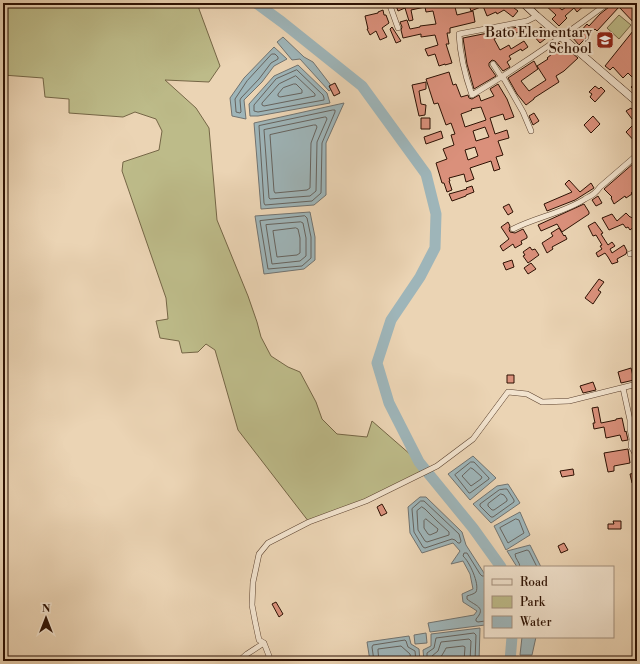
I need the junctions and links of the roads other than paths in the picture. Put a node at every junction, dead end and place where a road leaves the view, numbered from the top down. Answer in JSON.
{"nodes":[{"id":1,"x":389,"y":3,"type":"edge"},
{"id":2,"x":523,"y":3,"type":"edge"},
{"id":3,"x":608,"y":3,"type":"edge"},
{"id":4,"x":537,"y":16,"type":"junction"},
{"id":5,"x":398,"y":28,"type":"dead end"},
{"id":6,"x":562,"y":37,"type":"junction"},
{"id":7,"x":493,"y":64,"type":"dead end"},
{"id":8,"x":502,"y":77,"type":"junction"},
{"id":9,"x":637,"y":102,"type":"edge"},
{"id":10,"x":531,"y":131,"type":"dead end"},
{"id":11,"x":637,"y":155,"type":"edge"},
{"id":12,"x":513,"y":229,"type":"dead end"},
{"id":13,"x":637,"y":252,"type":"edge"},
{"id":14,"x":630,"y":254,"type":"dead end"},
{"id":15,"x":637,"y":384,"type":"edge"},
{"id":16,"x":623,"y":388,"type":"junction"},
{"id":17,"x":637,"y":457,"type":"edge"},
{"id":18,"x":637,"y":568,"type":"edge"},
{"id":19,"x":637,"y":604,"type":"edge"},
{"id":20,"x":264,"y":643,"type":"junction"},
{"id":21,"x":239,"y":661,"type":"edge"},
{"id":22,"x":271,"y":661,"type":"edge"}],
"edges":[{"from":1,"to":5,"type":"street"},
{"from":2,"to":4,"type":"main road"},
{"from":3,"to":6,"type":"street"},
{"from":4,"to":6,"type":"main road"},
{"from":4,"to":8,"type":"street"},
{"from":6,"to":8,"type":"street"},
{"from":6,"to":9,"type":"main road"},
{"from":7,"to":8,"type":"street"},
{"from":8,"to":10,"type":"street"},
{"from":11,"to":12,"type":"street"},
{"from":13,"to":14,"type":"street"},
{"from":15,"to":16,"type":"street"},
{"from":16,"to":17,"type":"street"},
{"from":16,"to":20,"type":"street"},
{"from":18,"to":19,"type":"street"},
{"from":20,"to":21,"type":"street"},
{"from":20,"to":22,"type":"street"}]}
